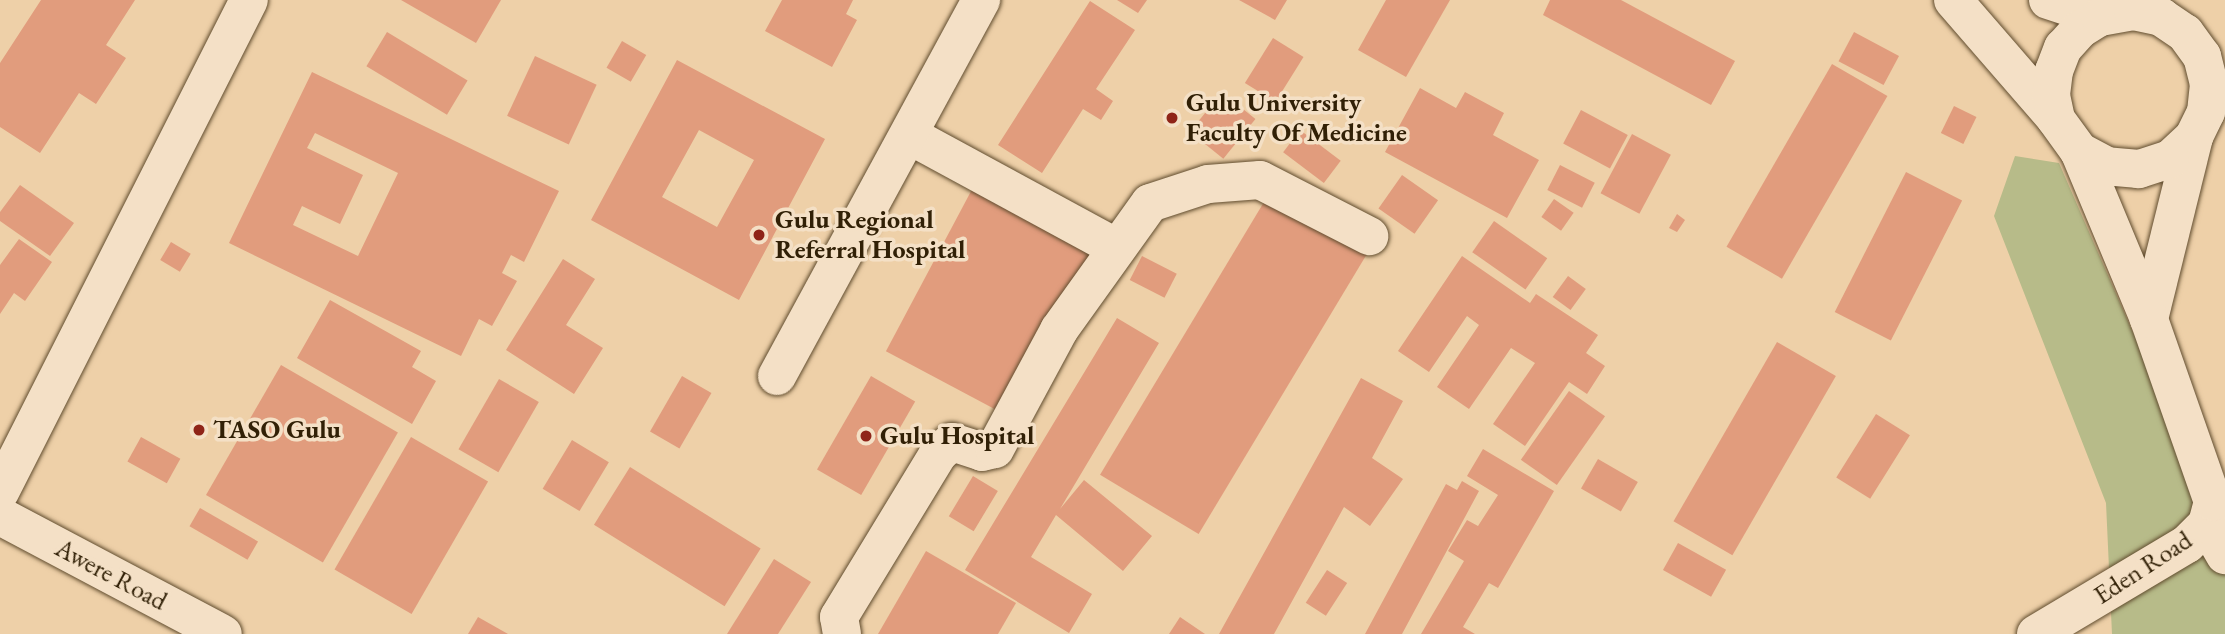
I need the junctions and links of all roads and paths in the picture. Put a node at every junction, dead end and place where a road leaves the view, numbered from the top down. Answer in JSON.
{"nodes":[{"id":1,"x":249,"y":0,"type":"edge"},
{"id":2,"x":981,"y":0,"type":"edge"},
{"id":3,"x":1953,"y":0,"type":"edge"},
{"id":4,"x":2048,"y":0,"type":"edge"},
{"id":5,"x":2132,"y":9,"type":"edge"},
{"id":6,"x":2208,"y":113,"type":"edge"},
{"id":7,"x":2056,"y":119,"type":"junction"},
{"id":8,"x":909,"y":135,"type":"junction"},
{"id":9,"x":2079,"y":151,"type":"junction"},
{"id":10,"x":1369,"y":236,"type":"dead end"},
{"id":11,"x":1115,"y":247,"type":"junction"},
{"id":12,"x":2149,"y":319,"type":"junction"},
{"id":13,"x":777,"y":376,"type":"dead end"},
{"id":14,"x":0,"y":492,"type":"edge"},
{"id":15,"x":0,"y":516,"type":"edge"},
{"id":16,"x":2216,"y":539,"type":"edge"},
{"id":17,"x":223,"y":634,"type":"edge"},
{"id":18,"x":842,"y":634,"type":"edge"},
{"id":19,"x":2036,"y":634,"type":"edge"}],
"edges":[{"from":1,"to":14,"type":"street"},
{"from":2,"to":8,"type":"street"},
{"from":3,"to":7,"type":"street"},
{"from":4,"to":5,"type":"street"},
{"from":5,"to":6,"type":"street"},
{"from":5,"to":7,"type":"street"},
{"from":6,"to":9,"type":"street"},
{"from":6,"to":12,"type":"street"},
{"from":7,"to":9,"type":"street"},
{"from":8,"to":11,"type":"street"},
{"from":8,"to":13,"type":"street"},
{"from":9,"to":12,"type":"street","name":"Eden Road"},
{"from":10,"to":11,"type":"street"},
{"from":11,"to":18,"type":"street"},
{"from":12,"to":16,"type":"street","name":"Eden Road"},
{"from":15,"to":17,"type":"street","name":"Awere Road"},
{"from":16,"to":19,"type":"street","name":"Eden Road"}]}
